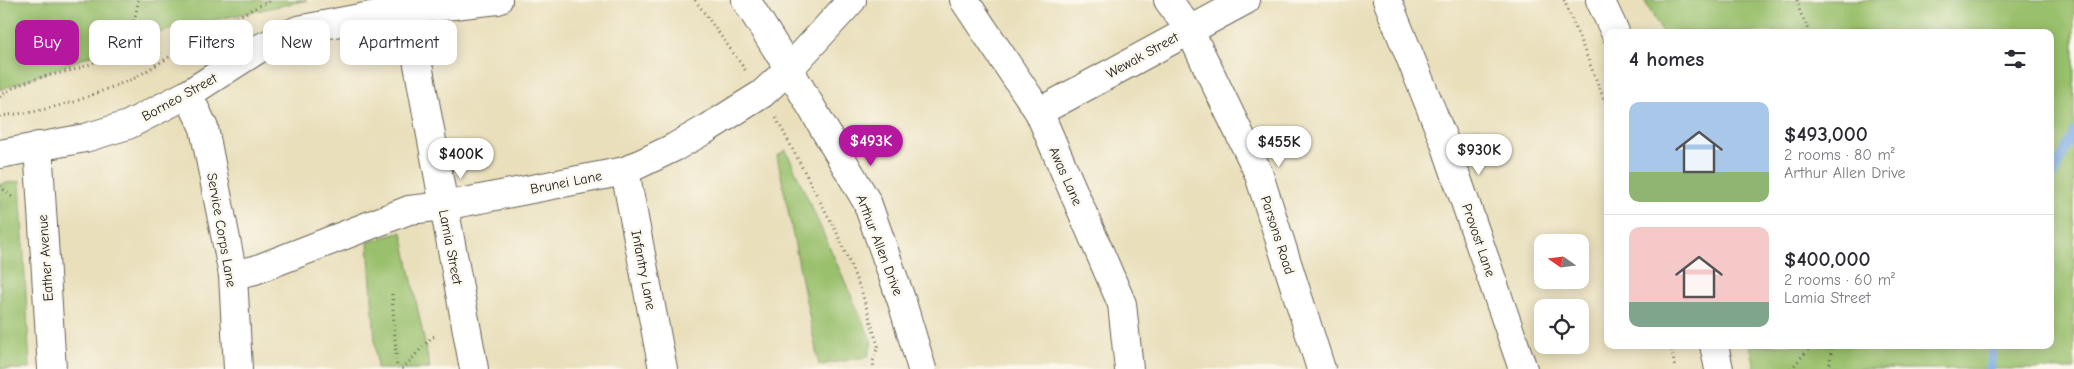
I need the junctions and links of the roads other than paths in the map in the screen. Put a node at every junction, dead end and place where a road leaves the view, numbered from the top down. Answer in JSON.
{"nodes":[{"id":1,"x":498,"y":0,"type":"edge"},
{"id":2,"x":746,"y":0,"type":"edge"},
{"id":3,"x":852,"y":0,"type":"edge"},
{"id":4,"x":964,"y":0,"type":"edge"},
{"id":5,"x":1168,"y":0,"type":"edge"},
{"id":6,"x":1246,"y":0,"type":"edge"},
{"id":7,"x":1387,"y":0,"type":"edge"},
{"id":8,"x":1600,"y":0,"type":"edge"},
{"id":9,"x":391,"y":12,"type":"junction"},
{"id":10,"x":1189,"y":29,"type":"junction"},
{"id":11,"x":1614,"y":29,"type":"edge"},
{"id":12,"x":789,"y":69,"type":"junction"},
{"id":13,"x":188,"y":94,"type":"junction"},
{"id":14,"x":1039,"y":112,"type":"junction"},
{"id":15,"x":38,"y":146,"type":"junction"},
{"id":16,"x":0,"y":154,"type":"edge"},
{"id":17,"x":625,"y":171,"type":"junction"},
{"id":18,"x":444,"y":206,"type":"junction"},
{"id":19,"x":233,"y":275,"type":"junction"},
{"id":20,"x":1715,"y":349,"type":"edge"},
{"id":21,"x":52,"y":369,"type":"edge"},
{"id":22,"x":238,"y":369,"type":"edge"},
{"id":23,"x":474,"y":369,"type":"edge"},
{"id":24,"x":663,"y":369,"type":"edge"},
{"id":25,"x":922,"y":369,"type":"edge"},
{"id":26,"x":1128,"y":369,"type":"edge"},
{"id":27,"x":1321,"y":369,"type":"edge"},
{"id":28,"x":1523,"y":369,"type":"edge"},
{"id":29,"x":1719,"y":369,"type":"edge"}],
"edges":[{"from":1,"to":9,"type":"street","name":"Borneo Street"},
{"from":2,"to":12,"type":"street","name":"Arthur Allen Drive"},
{"from":3,"to":12,"type":"street","name":"Brunei Lane"},
{"from":4,"to":14,"type":"street","name":"Awas Lane"},
{"from":5,"to":10,"type":"street","name":"Parsons Road"},
{"from":6,"to":10,"type":"street","name":"Wewak Street"},
{"from":7,"to":28,"type":"street","name":"Provost Lane"},
{"from":8,"to":11,"type":"street"},
{"from":9,"to":13,"type":"street","name":"Borneo Street"},
{"from":9,"to":18,"type":"street","name":"Lamia Street"},
{"from":10,"to":14,"type":"street","name":"Wewak Street"},
{"from":10,"to":27,"type":"street","name":"Parsons Road"},
{"from":12,"to":17,"type":"street","name":"Brunei Lane"},
{"from":12,"to":25,"type":"street","name":"Arthur Allen Drive"},
{"from":13,"to":15,"type":"street","name":"Borneo Street"},
{"from":13,"to":19,"type":"street","name":"Service Corps Lane"},
{"from":14,"to":26,"type":"street","name":"Awas Lane"},
{"from":15,"to":16,"type":"street","name":"Borneo Street"},
{"from":15,"to":21,"type":"street","name":"Eather Avenue"},
{"from":17,"to":18,"type":"street","name":"Brunei Lane"},
{"from":17,"to":24,"type":"street","name":"Infantry Lane"},
{"from":18,"to":19,"type":"street","name":"Brunei Lane"},
{"from":18,"to":23,"type":"street","name":"Lamia Street"},
{"from":19,"to":22,"type":"street","name":"Service Corps Lane"},
{"from":20,"to":29,"type":"street"}]}
